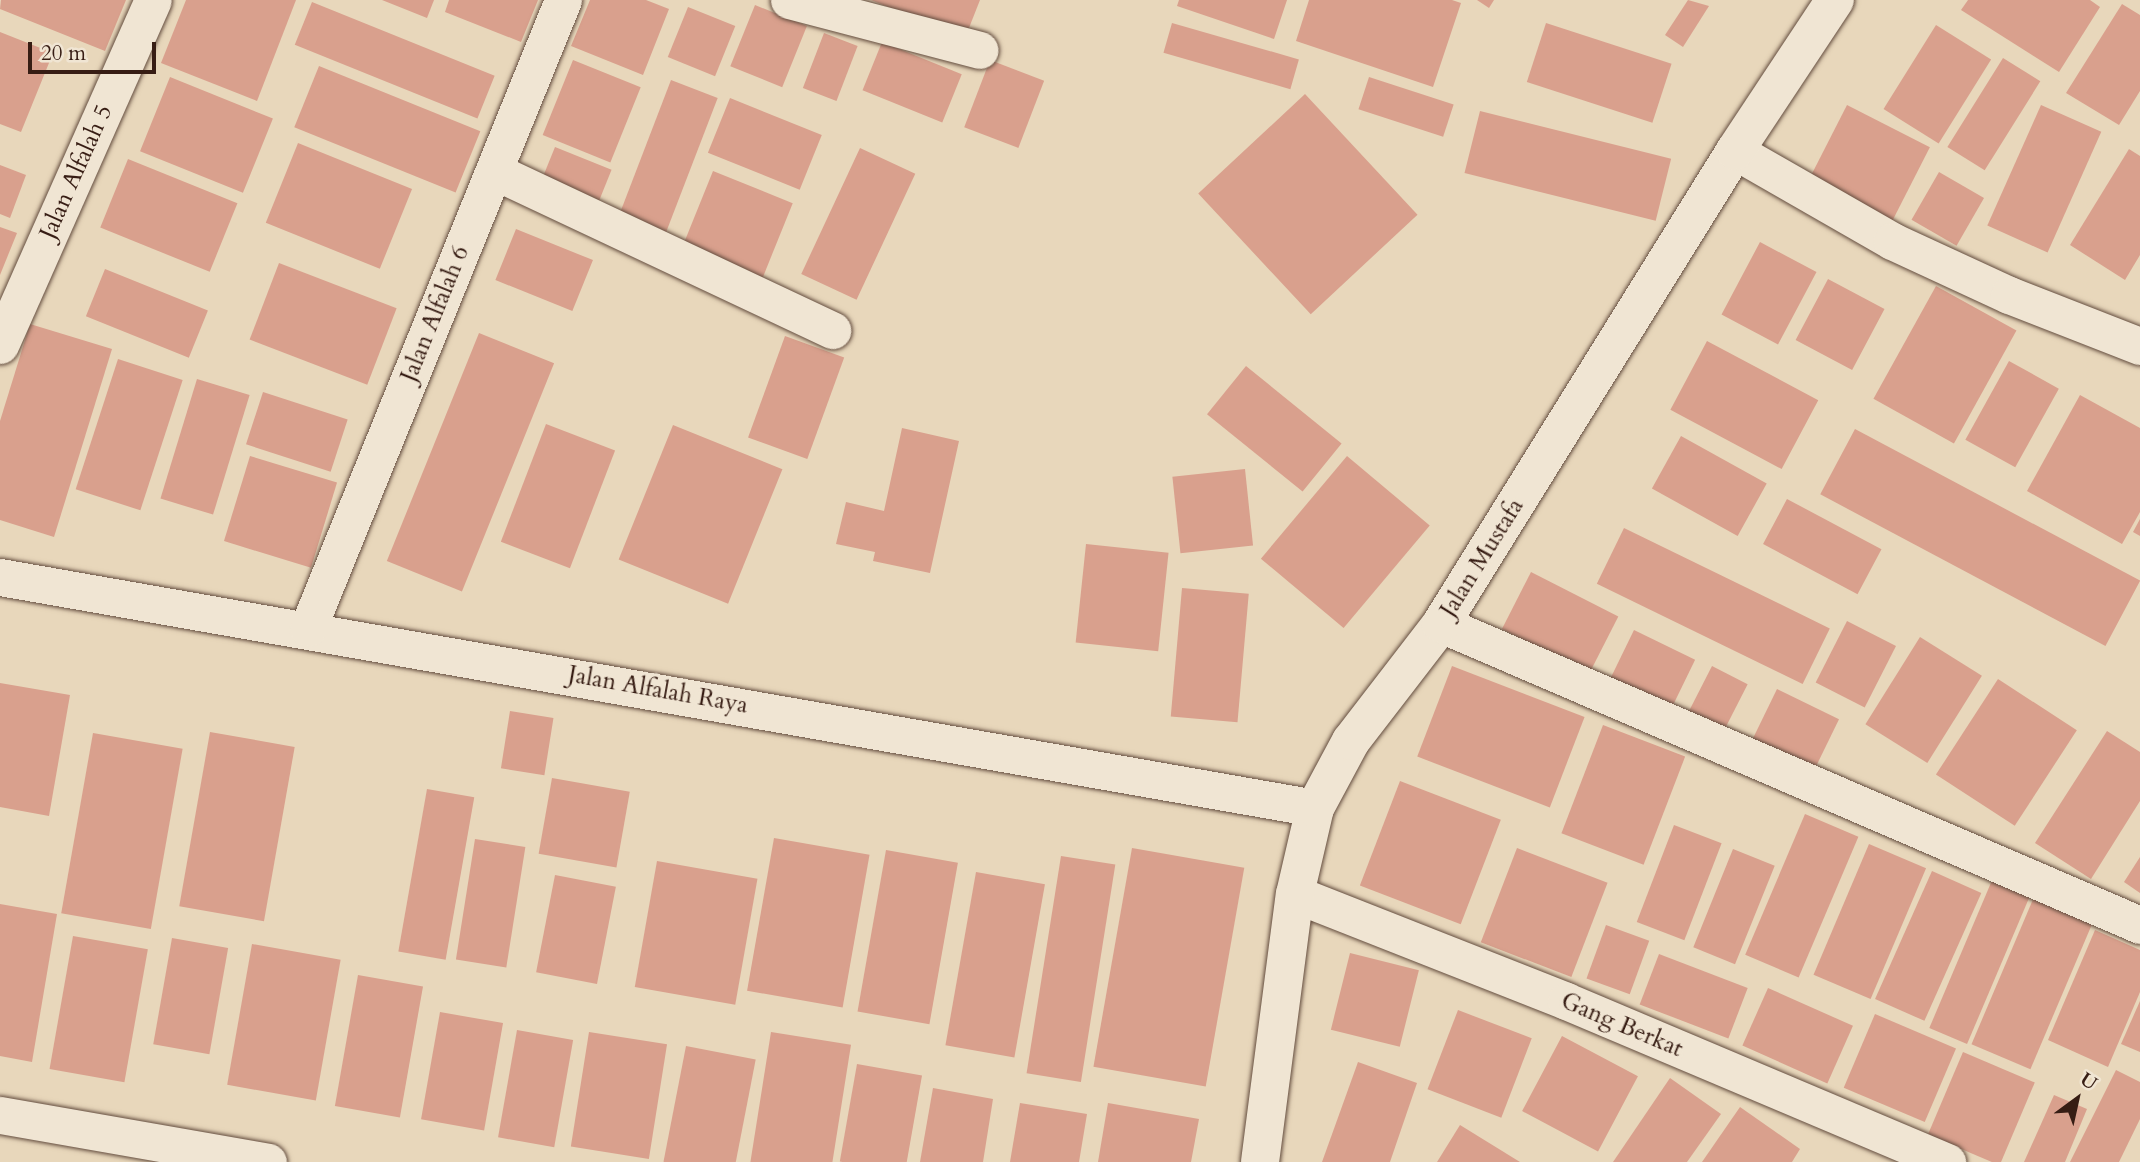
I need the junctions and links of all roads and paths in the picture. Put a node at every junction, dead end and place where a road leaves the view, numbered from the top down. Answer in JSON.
{"nodes":[{"id":1,"x":153,"y":0,"type":"edge"},
{"id":2,"x":563,"y":0,"type":"edge"},
{"id":3,"x":789,"y":0,"type":"edge"},
{"id":4,"x":1835,"y":0,"type":"edge"},
{"id":5,"x":980,"y":50,"type":"dead end"},
{"id":6,"x":1735,"y":151,"type":"junction"},
{"id":7,"x":494,"y":171,"type":"junction"},
{"id":8,"x":832,"y":330,"type":"dead end"},
{"id":9,"x":0,"y":345,"type":"edge"},
{"id":10,"x":2140,"y":346,"type":"edge"},
{"id":11,"x":0,"y":577,"type":"edge"},
{"id":12,"x":1441,"y":624,"type":"junction"},
{"id":13,"x":308,"y":628,"type":"junction"},
{"id":14,"x":1315,"y":808,"type":"junction"},
{"id":15,"x":1295,"y":894,"type":"junction"},
{"id":16,"x":2140,"y":925,"type":"edge"},
{"id":17,"x":0,"y":1115,"type":"edge"},
{"id":18,"x":268,"y":1162,"type":"edge"},
{"id":19,"x":1260,"y":1162,"type":"edge"},
{"id":20,"x":1947,"y":1162,"type":"edge"}],
"edges":[{"from":1,"to":9,"type":"street","name":"Jalan Alfalah 5"},
{"from":2,"to":7,"type":"street","name":"Jalan Alfalah 6"},
{"from":3,"to":5,"type":"street"},
{"from":4,"to":6,"type":"street","name":"Jalan Mustafa"},
{"from":6,"to":10,"type":"street"},
{"from":6,"to":12,"type":"street","name":"Jalan Mustafa"},
{"from":7,"to":8,"type":"street"},
{"from":7,"to":13,"type":"street","name":"Jalan Alfalah 6"},
{"from":11,"to":13,"type":"street","name":"Jalan Alfalah Raya"},
{"from":12,"to":14,"type":"street","name":"Jalan Mustafa"},
{"from":12,"to":16,"type":"street"},
{"from":13,"to":14,"type":"street","name":"Jalan Alfalah Raya"},
{"from":14,"to":15,"type":"street","name":"Jalan Mustafa"},
{"from":15,"to":19,"type":"street","name":"Jalan Mustafa"},
{"from":15,"to":20,"type":"street","name":"Gang Berkat"},
{"from":17,"to":18,"type":"street"}]}
